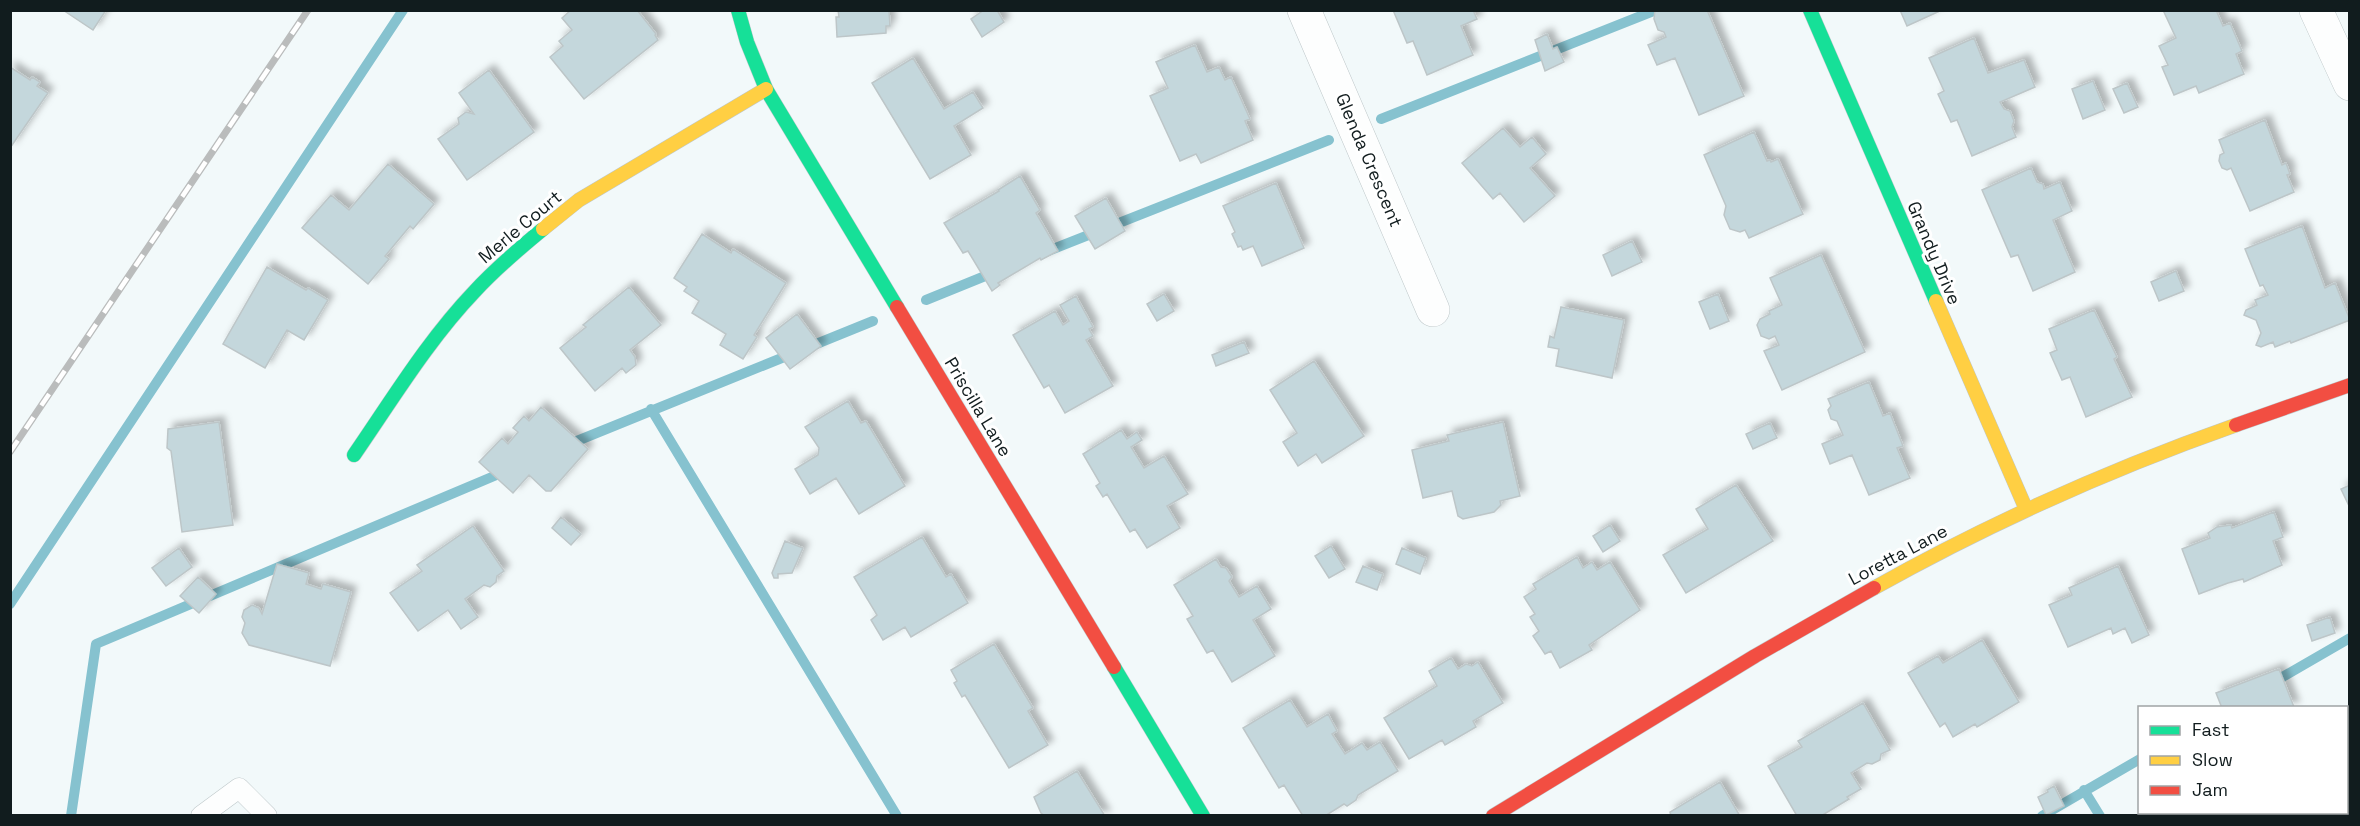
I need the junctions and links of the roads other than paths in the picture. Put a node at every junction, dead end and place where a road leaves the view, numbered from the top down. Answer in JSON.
{"nodes":[{"id":1,"x":738,"y":10,"type":"edge"},
{"id":2,"x":1304,"y":10,"type":"edge"},
{"id":3,"x":1810,"y":10,"type":"edge"},
{"id":4,"x":2316,"y":10,"type":"edge"},
{"id":5,"x":2349,"y":84,"type":"edge"},
{"id":6,"x":766,"y":89,"type":"junction"},
{"id":7,"x":1433,"y":310,"type":"dead end"},
{"id":8,"x":2349,"y":385,"type":"edge"},
{"id":9,"x":354,"y":455,"type":"dead end"},
{"id":10,"x":2026,"y":509,"type":"junction"},
{"id":11,"x":201,"y":816,"type":"edge"},
{"id":12,"x":267,"y":816,"type":"edge"},
{"id":13,"x":1203,"y":816,"type":"edge"},
{"id":14,"x":1493,"y":816,"type":"edge"}],
"edges":[{"from":1,"to":6,"type":"street","name":"Priscilla Lane"},
{"from":2,"to":7,"type":"street","name":"Glenda Crescent"},
{"from":3,"to":10,"type":"street","name":"Grandy Drive"},
{"from":4,"to":5,"type":"street"},
{"from":6,"to":9,"type":"street","name":"Merle Court"},
{"from":6,"to":13,"type":"street","name":"Priscilla Lane"},
{"from":8,"to":10,"type":"street","name":"Loretta Lane"},
{"from":10,"to":14,"type":"street","name":"Loretta Lane"},
{"from":11,"to":12,"type":"lane"}]}
